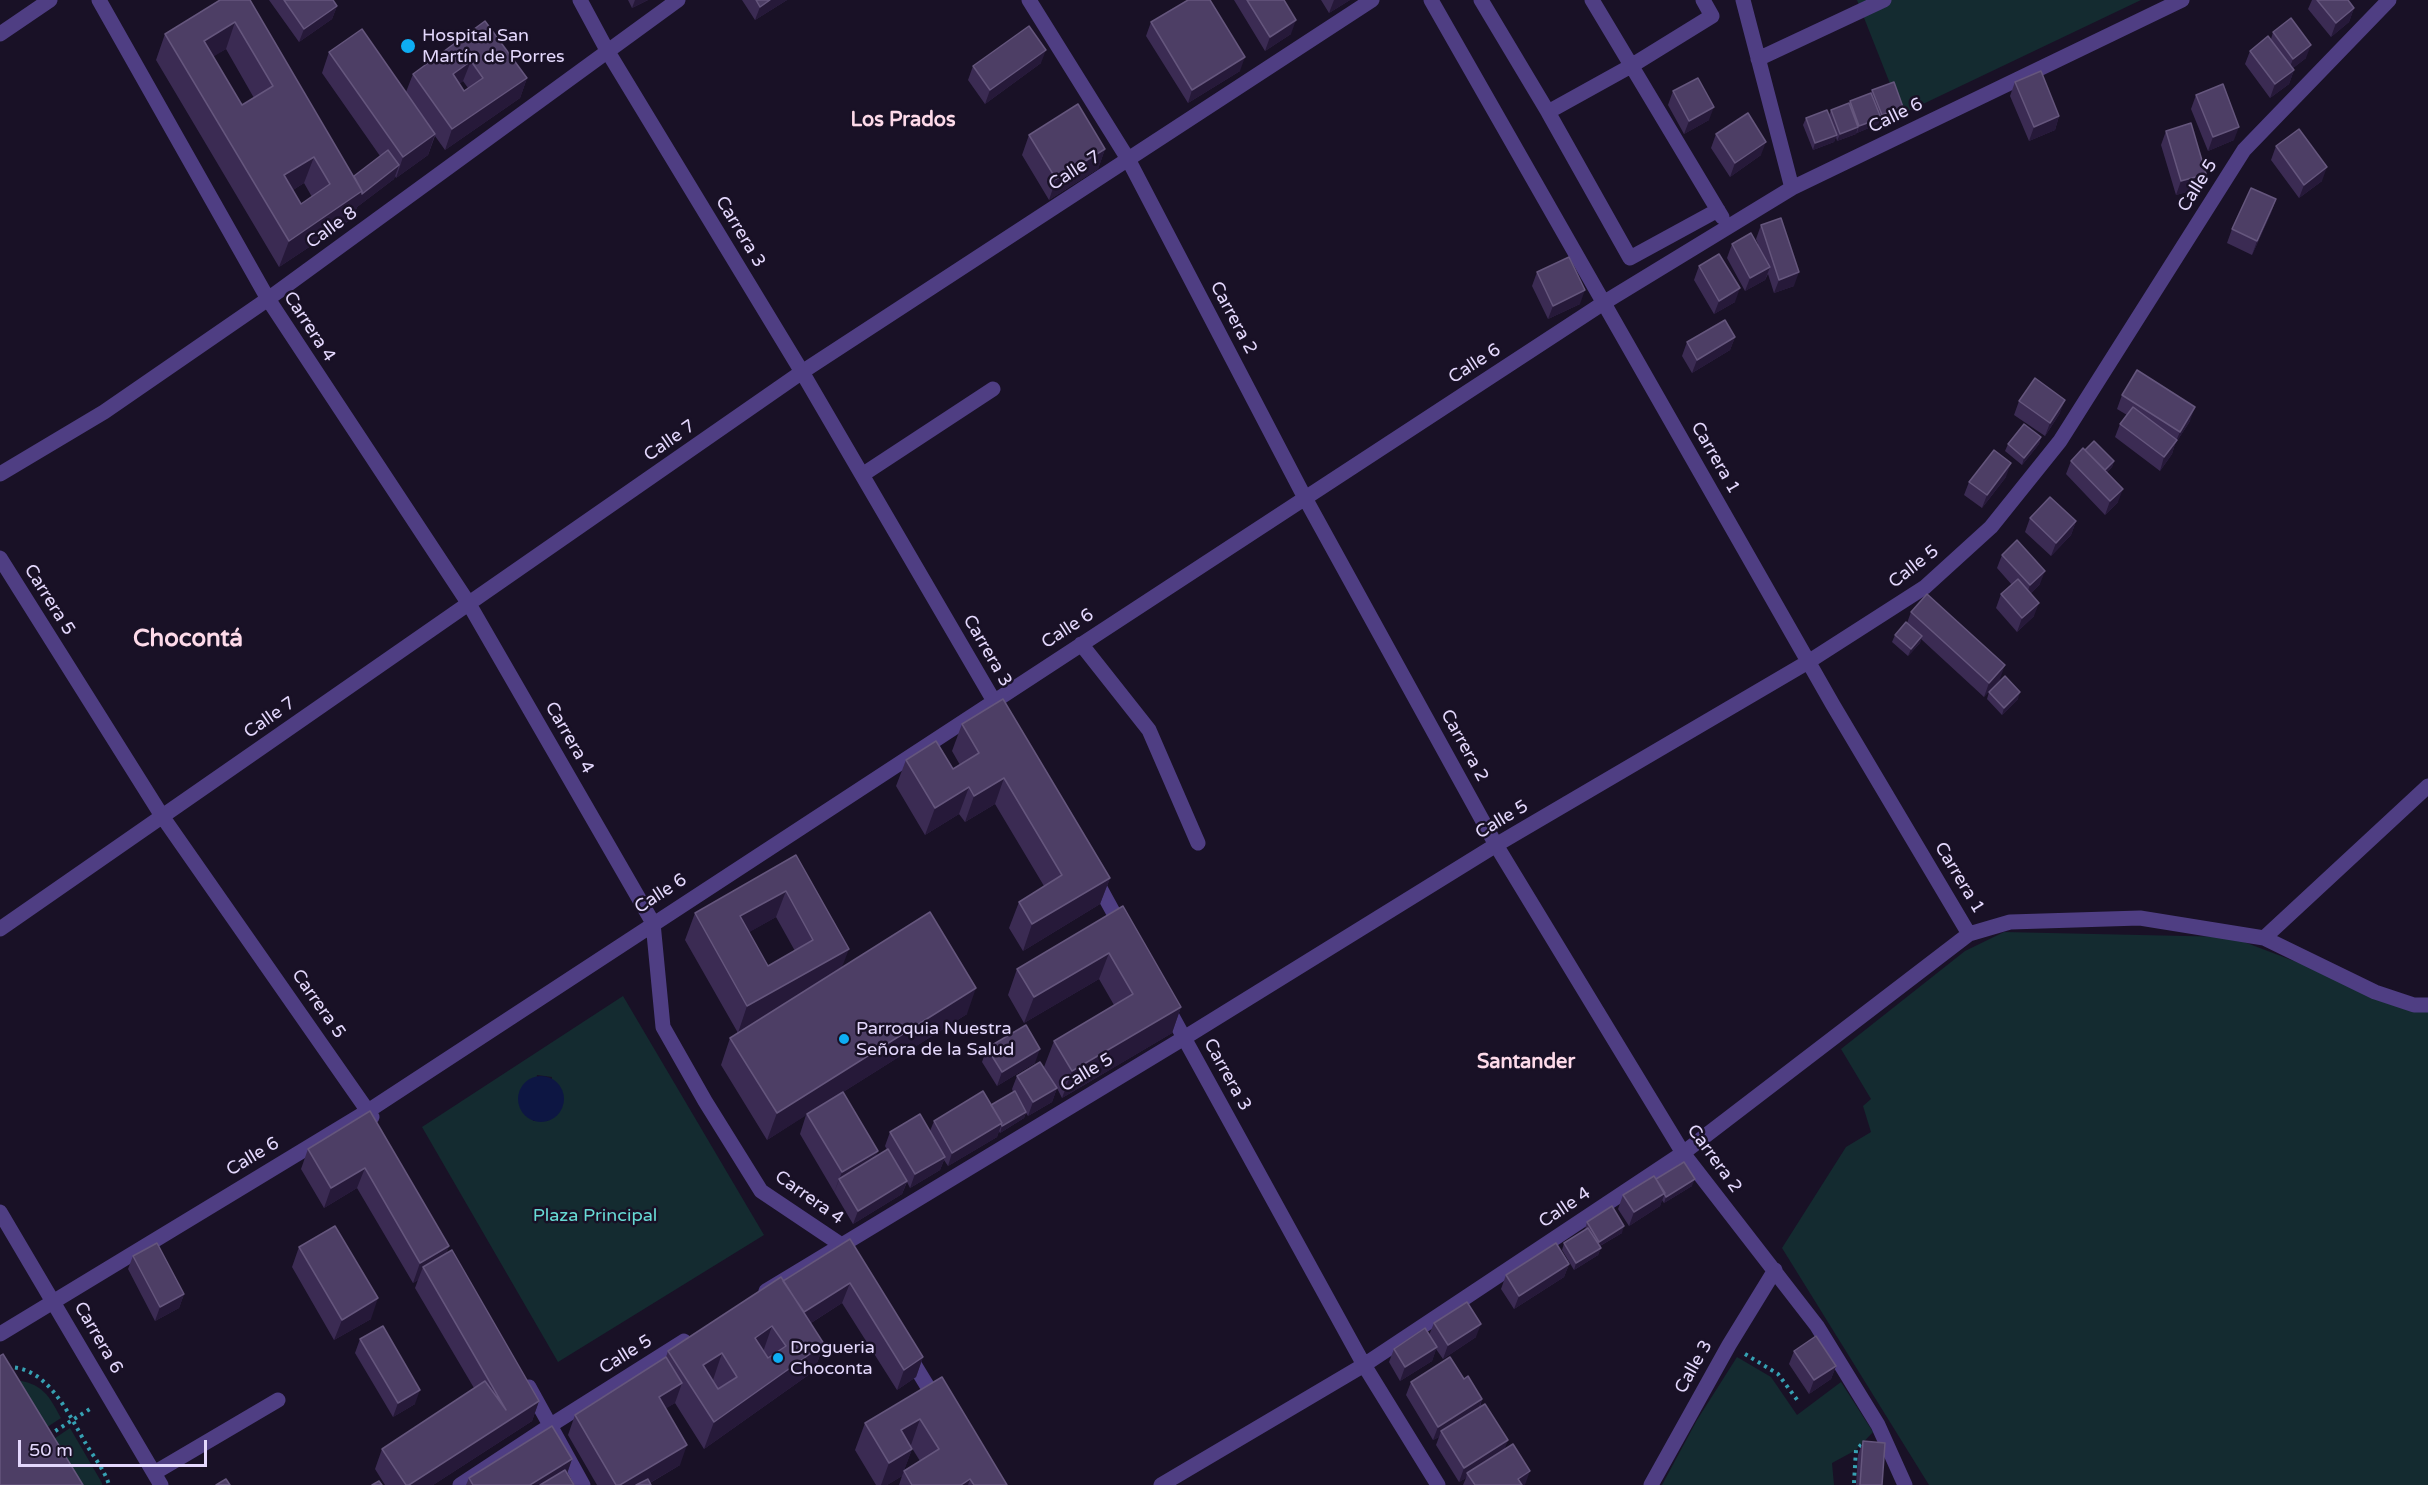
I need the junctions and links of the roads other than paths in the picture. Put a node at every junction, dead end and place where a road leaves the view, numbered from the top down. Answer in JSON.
{"nodes":[{"id":1,"x":50,"y":0,"type":"edge"},
{"id":2,"x":99,"y":0,"type":"edge"},
{"id":3,"x":579,"y":0,"type":"edge"},
{"id":4,"x":678,"y":0,"type":"edge"},
{"id":5,"x":1029,"y":0,"type":"edge"},
{"id":6,"x":1372,"y":0,"type":"edge"},
{"id":7,"x":1431,"y":0,"type":"edge"},
{"id":8,"x":1481,"y":0,"type":"edge"},
{"id":9,"x":1592,"y":0,"type":"edge"},
{"id":10,"x":1703,"y":0,"type":"edge"},
{"id":11,"x":1743,"y":0,"type":"edge"},
{"id":12,"x":1884,"y":0,"type":"edge"},
{"id":13,"x":2390,"y":0,"type":"edge"},
{"id":14,"x":2174,"y":2,"type":"edge"},
{"id":15,"x":0,"y":34,"type":"edge"},
{"id":16,"x":608,"y":52,"type":"junction"},
{"id":17,"x":1758,"y":59,"type":"junction"},
{"id":18,"x":1631,"y":66,"type":"junction"},
{"id":19,"x":1548,"y":112,"type":"junction"},
{"id":20,"x":1128,"y":159,"type":"junction"},
{"id":21,"x":1792,"y":188,"type":"junction"},
{"id":22,"x":1718,"y":210,"type":"junction"},
{"id":23,"x":1728,"y":227,"type":"junction"},
{"id":24,"x":268,"y":299,"type":"junction"},
{"id":25,"x":1605,"y":302,"type":"junction"},
{"id":26,"x":802,"y":372,"type":"junction"},
{"id":27,"x":993,"y":389,"type":"dead end"},
{"id":28,"x":0,"y":474,"type":"edge"},
{"id":29,"x":862,"y":475,"type":"junction"},
{"id":30,"x":1305,"y":498,"type":"junction"},
{"id":31,"x":0,"y":558,"type":"edge"},
{"id":32,"x":469,"y":604,"type":"junction"},
{"id":33,"x":1081,"y":644,"type":"junction"},
{"id":34,"x":1808,"y":662,"type":"junction"},
{"id":35,"x":994,"y":701,"type":"junction"},
{"id":36,"x":1005,"y":721,"type":"edge"},
{"id":37,"x":2428,"y":786,"type":"edge"},
{"id":38,"x":162,"y":816,"type":"junction"},
{"id":39,"x":1198,"y":843,"type":"dead end"},
{"id":40,"x":1496,"y":845,"type":"junction"},
{"id":41,"x":1086,"y":864,"type":"edge"},
{"id":42,"x":653,"y":923,"type":"junction"},
{"id":43,"x":0,"y":929,"type":"edge"},
{"id":44,"x":1969,"y":934,"type":"junction"},
{"id":45,"x":2264,"y":938,"type":"junction"},
{"id":46,"x":1132,"y":946,"type":"edge"},
{"id":47,"x":1161,"y":997,"type":"edge"},
{"id":48,"x":2428,"y":1005,"type":"edge"},
{"id":49,"x":1184,"y":1038,"type":"junction"},
{"id":50,"x":368,"y":1111,"type":"junction"},
{"id":51,"x":380,"y":1131,"type":"edge"},
{"id":52,"x":1683,"y":1153,"type":"junction"},
{"id":53,"x":0,"y":1212,"type":"edge"},
{"id":54,"x":840,"y":1244,"type":"junction"},
{"id":55,"x":853,"y":1264,"type":"edge"},
{"id":56,"x":1775,"y":1270,"type":"junction"},
{"id":57,"x":750,"y":1300,"type":"edge"},
{"id":58,"x":54,"y":1301,"type":"junction"},
{"id":59,"x":700,"y":1331,"type":"edge"},
{"id":60,"x":0,"y":1334,"type":"edge"},
{"id":61,"x":902,"y":1344,"type":"edge"},
{"id":62,"x":1364,"y":1365,"type":"junction"},
{"id":63,"x":521,"y":1374,"type":"edge"},
{"id":64,"x":278,"y":1400,"type":"dead end"},
{"id":65,"x":945,"y":1415,"type":"edge"},
{"id":66,"x":551,"y":1425,"type":"junction"},
{"id":67,"x":158,"y":1479,"type":"edge"},
{"id":68,"x":460,"y":1485,"type":"edge"},
{"id":69,"x":583,"y":1485,"type":"edge"},
{"id":70,"x":1161,"y":1485,"type":"edge"},
{"id":71,"x":1438,"y":1485,"type":"edge"},
{"id":72,"x":1651,"y":1485,"type":"edge"},
{"id":73,"x":1905,"y":1485,"type":"edge"}],
"edges":[{"from":1,"to":15,"type":"street"},
{"from":2,"to":24,"type":"street","name":"Carrera 4"},
{"from":3,"to":16,"type":"street","name":"Carrera 3"},
{"from":4,"to":16,"type":"street","name":"Calle 8"},
{"from":5,"to":20,"type":"street","name":"Carrera 2"},
{"from":6,"to":20,"type":"street","name":"Calle 7"},
{"from":7,"to":25,"type":"street","name":"Carrera 1"},
{"from":8,"to":19,"type":"street"},
{"from":9,"to":18,"type":"street"},
{"from":10,"to":18,"type":"street"},
{"from":11,"to":17,"type":"street"},
{"from":12,"to":17,"type":"street"},
{"from":13,"to":34,"type":"street","name":"Calle 5"},
{"from":14,"to":21,"type":"street","name":"Calle 6"},
{"from":16,"to":24,"type":"street","name":"Calle 8"},
{"from":16,"to":26,"type":"street","name":"Carrera 3"},
{"from":17,"to":21,"type":"street"},
{"from":18,"to":19,"type":"street"},
{"from":18,"to":22,"type":"street"},
{"from":19,"to":22,"type":"street"},
{"from":20,"to":26,"type":"street","name":"Calle 7"},
{"from":20,"to":30,"type":"street","name":"Carrera 2"},
{"from":21,"to":23,"type":"street","name":"Calle 6"},
{"from":22,"to":23,"type":"street"},
{"from":23,"to":25,"type":"street","name":"Calle 6"},
{"from":24,"to":28,"type":"street","name":"Calle 8"},
{"from":24,"to":32,"type":"street","name":"Carrera 4"},
{"from":25,"to":30,"type":"street","name":"Calle 6"},
{"from":25,"to":34,"type":"street","name":"Carrera 1"},
{"from":26,"to":29,"type":"street","name":"Carrera 3"},
{"from":26,"to":32,"type":"street","name":"Calle 7"},
{"from":27,"to":29,"type":"street"},
{"from":29,"to":35,"type":"street","name":"Carrera 3"},
{"from":30,"to":33,"type":"street","name":"Calle 6"},
{"from":30,"to":40,"type":"street","name":"Carrera 2"},
{"from":31,"to":38,"type":"street","name":"Carrera 5"},
{"from":32,"to":38,"type":"street","name":"Calle 7"},
{"from":32,"to":42,"type":"street","name":"Carrera 4"},
{"from":33,"to":35,"type":"street","name":"Calle 6"},
{"from":33,"to":39,"type":"street"},
{"from":34,"to":40,"type":"street","name":"Calle 5"},
{"from":34,"to":44,"type":"street","name":"Carrera 1"},
{"from":35,"to":36,"type":"street","name":"Carrera 3"},
{"from":35,"to":42,"type":"street","name":"Calle 6"},
{"from":37,"to":45,"type":"street"},
{"from":38,"to":43,"type":"street","name":"Calle 7"},
{"from":38,"to":50,"type":"street","name":"Carrera 5"},
{"from":40,"to":49,"type":"street","name":"Calle 5"},
{"from":40,"to":52,"type":"street","name":"Carrera 2"},
{"from":41,"to":46,"type":"street"},
{"from":42,"to":50,"type":"street","name":"Calle 6"},
{"from":42,"to":54,"type":"street","name":"Carrera 4"},
{"from":44,"to":45,"type":"street"},
{"from":44,"to":52,"type":"street","name":"Calle 4"},
{"from":45,"to":48,"type":"street"},
{"from":47,"to":49,"type":"street","name":"Carrera 3"},
{"from":49,"to":54,"type":"street","name":"Calle 5"},
{"from":49,"to":62,"type":"street","name":"Carrera 3"},
{"from":50,"to":51,"type":"street","name":"Carrera 5"},
{"from":50,"to":58,"type":"street","name":"Calle 6"},
{"from":52,"to":56,"type":"street","name":"Carrera 2"},
{"from":52,"to":62,"type":"street","name":"Calle 4"},
{"from":53,"to":58,"type":"street","name":"Carrera 6"},
{"from":54,"to":55,"type":"street","name":"Carrera 4"},
{"from":54,"to":57,"type":"street","name":"Calle 5"},
{"from":56,"to":72,"type":"street","name":"Calle 3"},
{"from":56,"to":73,"type":"street","name":"Carrera 2"},
{"from":58,"to":60,"type":"street","name":"Calle 6"},
{"from":58,"to":67,"type":"street","name":"Carrera 6"},
{"from":59,"to":66,"type":"street","name":"Calle 5"},
{"from":61,"to":65,"type":"street"},
{"from":62,"to":70,"type":"street","name":"Calle 4"},
{"from":62,"to":71,"type":"street","name":"Carrera 3"},
{"from":63,"to":66,"type":"street"},
{"from":64,"to":67,"type":"street"},
{"from":66,"to":68,"type":"street","name":"Calle 5"},
{"from":66,"to":69,"type":"street"}]}
